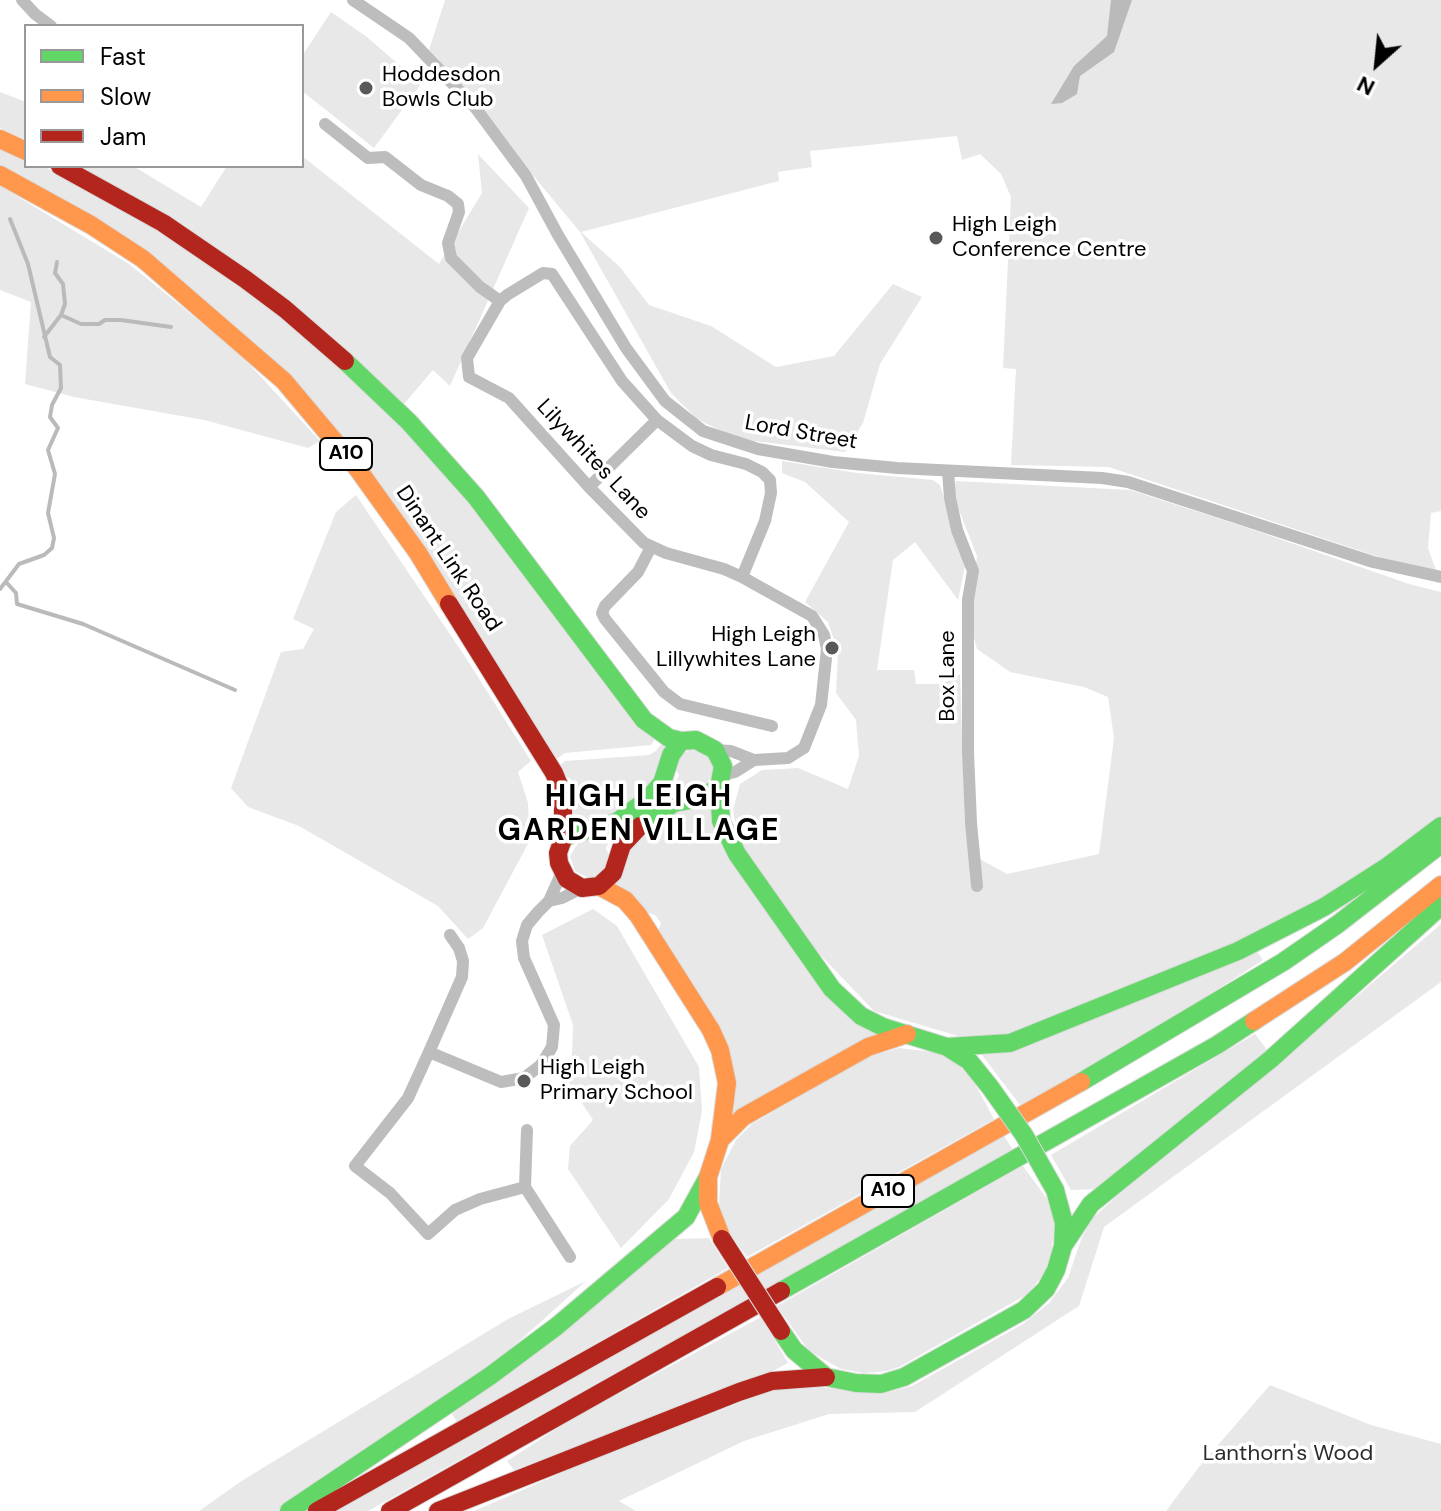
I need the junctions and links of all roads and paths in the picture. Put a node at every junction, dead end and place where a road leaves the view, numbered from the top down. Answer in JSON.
{"nodes":[{"id":1,"x":22,"y":0,"type":"edge"},
{"id":2,"x":353,"y":0,"type":"edge"},
{"id":3,"x":48,"y":24,"type":"edge"},
{"id":4,"x":325,"y":124,"type":"dead end"},
{"id":5,"x":0,"y":139,"type":"edge"},
{"id":6,"x":24,"y":150,"type":"edge"},
{"id":7,"x":64,"y":168,"type":"edge"},
{"id":8,"x":0,"y":175,"type":"edge"},
{"id":9,"x":500,"y":301,"type":"junction"},
{"id":10,"x":657,"y":420,"type":"junction"},
{"id":11,"x":948,"y":471,"type":"junction"},
{"id":12,"x":589,"y":487,"type":"junction"},
{"id":13,"x":651,"y":547,"type":"junction"},
{"id":14,"x":742,"y":577,"type":"junction"},
{"id":15,"x":1441,"y":577,"type":"edge"},
{"id":16,"x":772,"y":726,"type":"dead end"},
{"id":17,"x":681,"y":741,"type":"junction"},
{"id":18,"x":715,"y":750,"type":"junction"},
{"id":19,"x":754,"y":760,"type":"junction"},
{"id":20,"x":721,"y":781,"type":"junction"},
{"id":21,"x":1441,"y":826,"type":"edge"},
{"id":22,"x":563,"y":839,"type":"junction"},
{"id":23,"x":1441,"y":844,"type":"edge"},
{"id":24,"x":562,"y":872,"type":"junction"},
{"id":25,"x":1441,"y":885,"type":"edge"},
{"id":26,"x":977,"y":886,"type":"dead end"},
{"id":27,"x":591,"y":887,"type":"junction"},
{"id":28,"x":549,"y":901,"type":"junction"},
{"id":29,"x":1441,"y":906,"type":"edge"},
{"id":30,"x":450,"y":935,"type":"dead end"},
{"id":31,"x":907,"y":1034,"type":"junction"},
{"id":32,"x":947,"y":1047,"type":"junction"},
{"id":33,"x":429,"y":1052,"type":"junction"},
{"id":34,"x":527,"y":1130,"type":"dead end"},
{"id":35,"x":720,"y":1140,"type":"junction"},
{"id":36,"x":708,"y":1177,"type":"junction"},
{"id":37,"x":525,"y":1187,"type":"junction"},
{"id":38,"x":1063,"y":1246,"type":"junction"},
{"id":39,"x":570,"y":1257,"type":"dead end"},
{"id":40,"x":826,"y":1377,"type":"junction"},
{"id":41,"x":289,"y":1511,"type":"edge"},
{"id":42,"x":317,"y":1511,"type":"edge"},
{"id":43,"x":390,"y":1511,"type":"edge"},
{"id":44,"x":438,"y":1511,"type":"edge"}],
"edges":[{"from":1,"to":3,"type":"street"},
{"from":2,"to":11,"type":"street","name":"Lord Street"},
{"from":4,"to":9,"type":"street"},
{"from":5,"to":6,"type":"main road"},
{"from":7,"to":17,"type":"main road"},
{"from":8,"to":22,"type":"main road","name":"Dinant Link Road","number":"A10"},
{"from":9,"to":10,"type":"street"},
{"from":9,"to":12,"type":"street","name":"Lilywhites Lane"},
{"from":10,"to":12,"type":"street"},
{"from":10,"to":14,"type":"street"},
{"from":11,"to":15,"type":"street","name":"Lord Street"},
{"from":11,"to":26,"type":"street","name":"Box Lane"},
{"from":12,"to":13,"type":"street","name":"Lilywhites Lane"},
{"from":13,"to":14,"type":"street","name":"Lilywhites Lane"},
{"from":13,"to":16,"type":"street"},
{"from":14,"to":19,"type":"street","name":"Lilywhites Lane"},
{"from":17,"to":18,"type":"main road"},
{"from":17,"to":22,"type":"main road"},
{"from":18,"to":19,"type":"street","name":"Lilywhites Lane"},
{"from":18,"to":20,"type":"main road"},
{"from":19,"to":20,"type":"street","name":"Lilywhites Lane"},
{"from":20,"to":27,"type":"main road"},
{"from":20,"to":31,"type":"main road"},
{"from":21,"to":32,"type":"main road"},
{"from":22,"to":24,"type":"main road","name":"Dinant Link Road"},
{"from":23,"to":42,"type":"main road","number":"A10"},
{"from":24,"to":27,"type":"main road"},
{"from":24,"to":28,"type":"street"},
{"from":25,"to":43,"type":"main road","number":"A10"},
{"from":27,"to":28,"type":"street"},
{"from":27,"to":35,"type":"main road"},
{"from":28,"to":33,"type":"street"},
{"from":29,"to":38,"type":"main road"},
{"from":30,"to":33,"type":"street"},
{"from":31,"to":32,"type":"main road"},
{"from":31,"to":35,"type":"main road"},
{"from":32,"to":38,"type":"main road","bridge":true},
{"from":33,"to":37,"type":"street"},
{"from":34,"to":37,"type":"street"},
{"from":35,"to":36,"type":"main road"},
{"from":36,"to":40,"type":"main road","bridge":true},
{"from":36,"to":41,"type":"main road"},
{"from":37,"to":39,"type":"street"},
{"from":38,"to":40,"type":"main road"},
{"from":40,"to":44,"type":"main road"}]}
